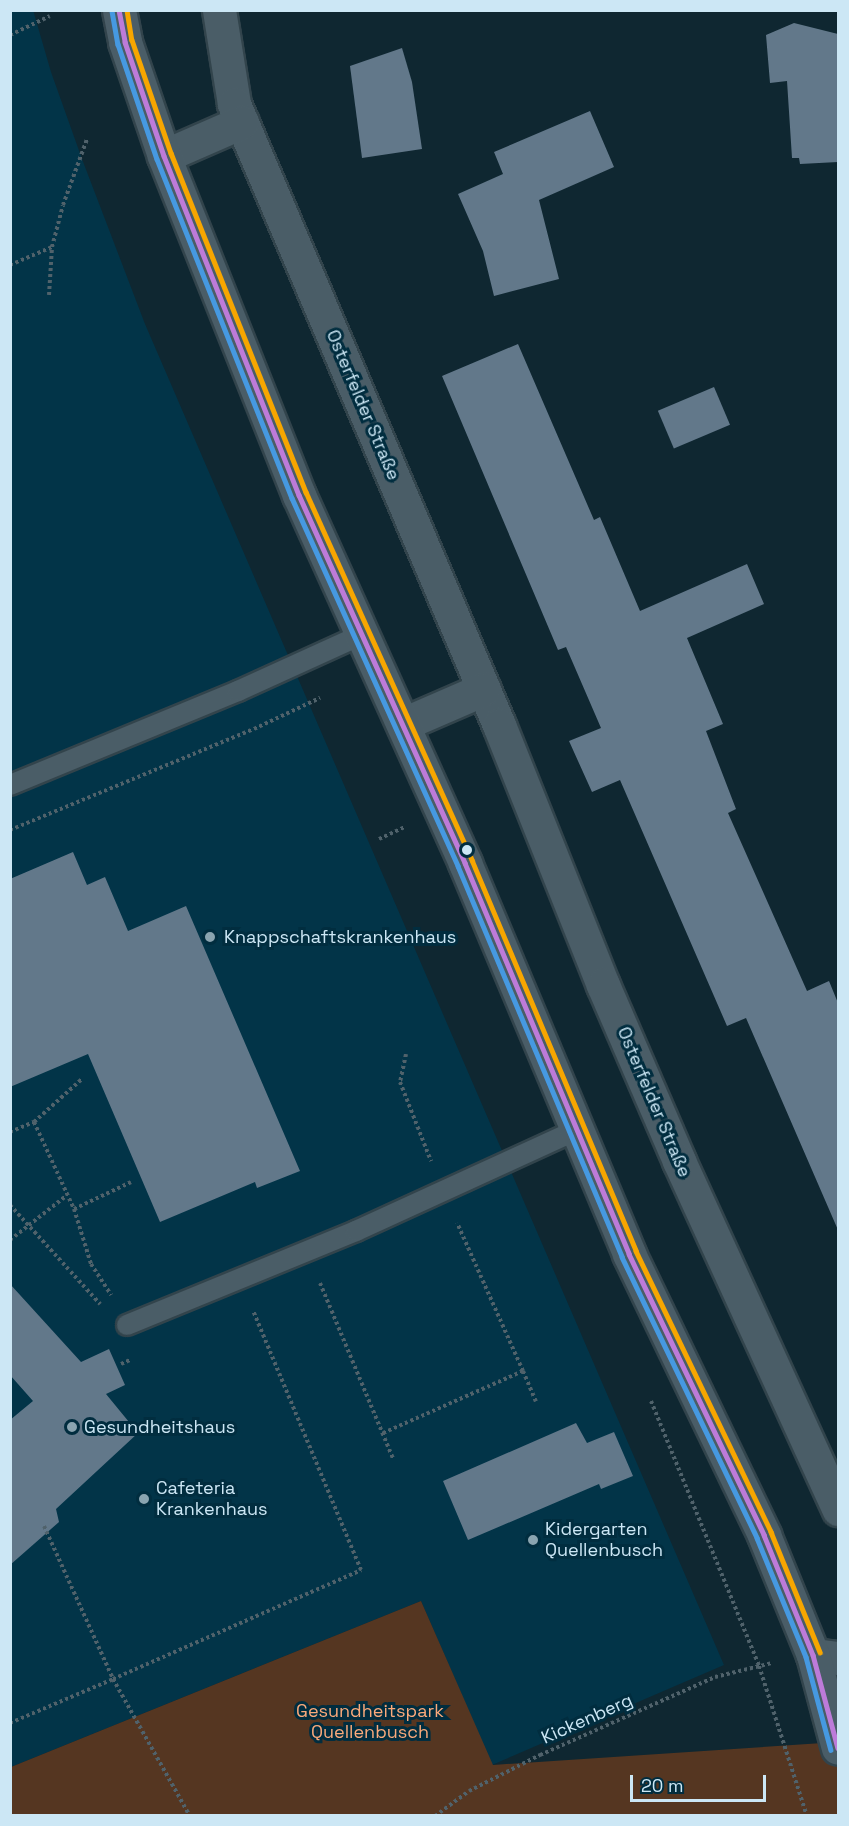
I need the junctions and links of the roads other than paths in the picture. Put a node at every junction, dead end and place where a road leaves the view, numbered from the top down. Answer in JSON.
{"nodes":[{"id":1,"x":119,"y":10,"type":"edge"},
{"id":2,"x":219,"y":10,"type":"edge"},
{"id":3,"x":242,"y":122,"type":"junction"},
{"id":4,"x":164,"y":156,"type":"junction"},
{"id":5,"x":363,"y":634,"type":"junction"},
{"id":6,"x":484,"y":689,"type":"junction"},
{"id":7,"x":403,"y":724,"type":"junction"},
{"id":8,"x":10,"y":785,"type":"edge"},
{"id":9,"x":577,"y":1130,"type":"junction"},
{"id":10,"x":127,"y":1325,"type":"road end"},
{"id":11,"x":838,"y":1509,"type":"edge"},
{"id":12,"x":826,"y":1656,"type":"edge"},
{"id":13,"x":838,"y":1748,"type":"edge"}],
"edges":[{"from":1,"to":4,"type":"main road"},
{"from":2,"to":3,"type":"main road","name":"Osterfelder Straße"},
{"from":3,"to":4,"type":"main road"},
{"from":3,"to":6,"type":"main road","name":"Osterfelder Straße"},
{"from":4,"to":5,"type":"main road"},
{"from":5,"to":7,"type":"main road"},
{"from":5,"to":8,"type":"lane"},
{"from":6,"to":7,"type":"main road"},
{"from":6,"to":11,"type":"main road","name":"Osterfelder Straße"},
{"from":7,"to":9,"type":"main road"},
{"from":9,"to":10,"type":"lane"},
{"from":9,"to":12,"type":"main road"},
{"from":12,"to":13,"type":"main road"}]}
